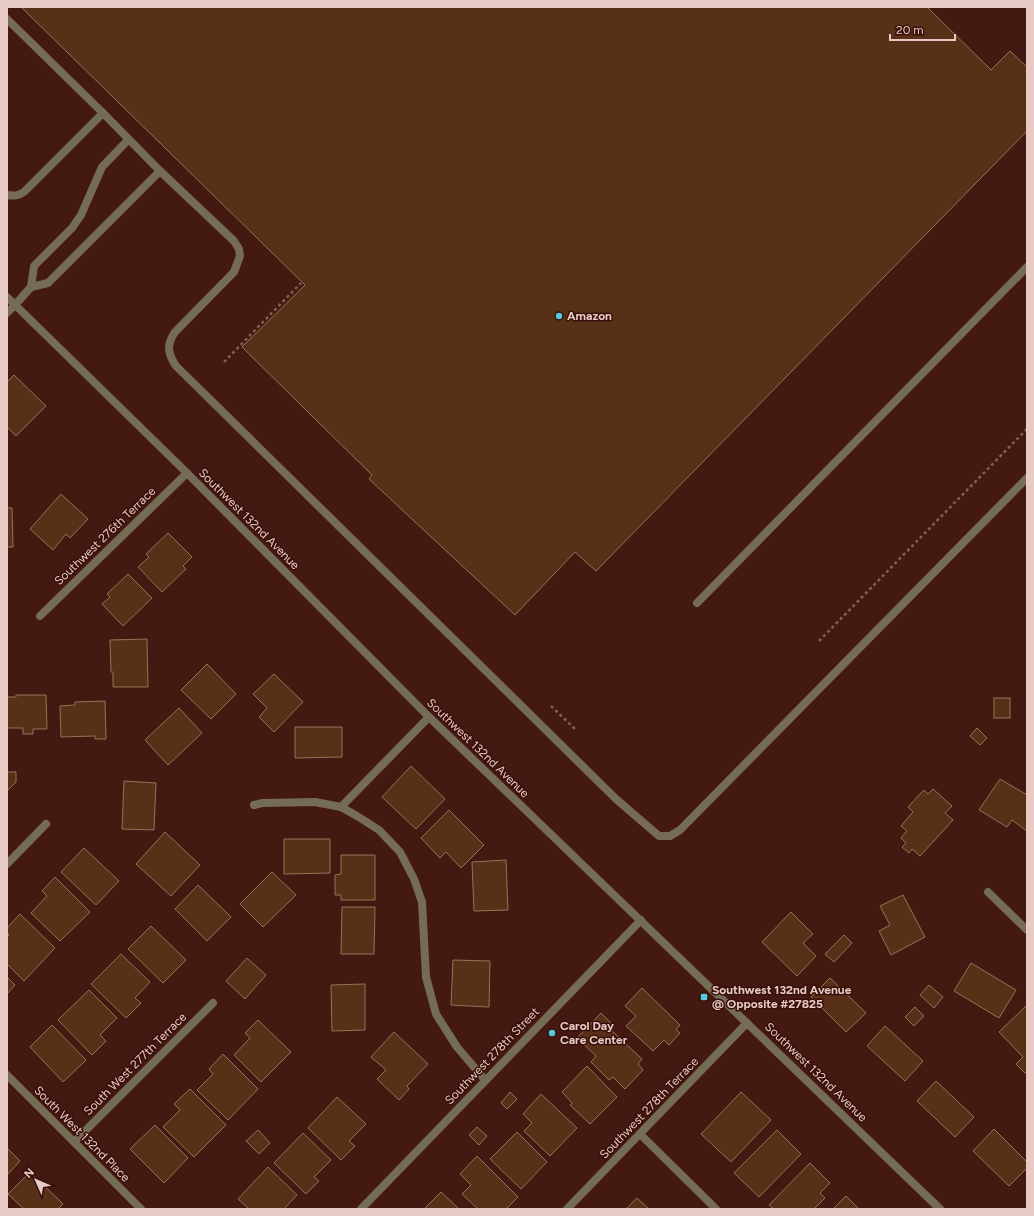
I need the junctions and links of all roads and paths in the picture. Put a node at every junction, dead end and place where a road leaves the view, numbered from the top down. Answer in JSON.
{"nodes":[{"id":1,"x":7,"y":20,"type":"edge"},
{"id":2,"x":102,"y":113,"type":"junction"},
{"id":3,"x":128,"y":140,"type":"junction"},
{"id":4,"x":160,"y":172,"type":"junction"},
{"id":5,"x":7,"y":195,"type":"edge"},
{"id":6,"x":1027,"y":267,"type":"edge"},
{"id":7,"x":301,"y":283,"type":"dead end"},
{"id":8,"x":31,"y":287,"type":"junction"},
{"id":9,"x":7,"y":297,"type":"edge"},
{"id":10,"x":15,"y":305,"type":"junction"},
{"id":11,"x":7,"y":313,"type":"edge"},
{"id":12,"x":224,"y":362,"type":"dead end"},
{"id":13,"x":1027,"y":429,"type":"edge"},
{"id":14,"x":186,"y":473,"type":"junction"},
{"id":15,"x":1027,"y":478,"type":"edge"},
{"id":16,"x":697,"y":603,"type":"dead end"},
{"id":17,"x":40,"y":616,"type":"dead end"},
{"id":18,"x":819,"y":641,"type":"dead end"},
{"id":19,"x":551,"y":706,"type":"dead end"},
{"id":20,"x":428,"y":717,"type":"junction"},
{"id":21,"x":575,"y":729,"type":"dead end"},
{"id":22,"x":254,"y":805,"type":"dead end"},
{"id":23,"x":341,"y":807,"type":"junction"},
{"id":24,"x":46,"y":824,"type":"dead end"},
{"id":25,"x":7,"y":864,"type":"edge"},
{"id":26,"x":988,"y":892,"type":"dead end"},
{"id":27,"x":641,"y":920,"type":"junction"},
{"id":28,"x":1027,"y":930,"type":"edge"},
{"id":29,"x":213,"y":1003,"type":"dead end"},
{"id":30,"x":747,"y":1023,"type":"junction"},
{"id":31,"x":7,"y":1075,"type":"edge"},
{"id":32,"x":485,"y":1080,"type":"junction"},
{"id":33,"x":640,"y":1134,"type":"junction"},
{"id":34,"x":74,"y":1142,"type":"junction"},
{"id":35,"x":141,"y":1209,"type":"edge"},
{"id":36,"x":361,"y":1209,"type":"edge"},
{"id":37,"x":567,"y":1209,"type":"edge"},
{"id":38,"x":716,"y":1209,"type":"edge"},
{"id":39,"x":940,"y":1209,"type":"edge"}],
"edges":[{"from":1,"to":2,"type":"street"},
{"from":2,"to":3,"type":"street"},
{"from":2,"to":5,"type":"street"},
{"from":3,"to":4,"type":"street"},
{"from":3,"to":8,"type":"street"},
{"from":4,"to":8,"type":"street"},
{"from":4,"to":15,"type":"street"},
{"from":6,"to":16,"type":"street"},
{"from":7,"to":12,"type":"path"},
{"from":8,"to":10,"type":"street"},
{"from":9,"to":10,"type":"street","name":"Southwest 132nd Avenue"},
{"from":10,"to":11,"type":"street"},
{"from":10,"to":14,"type":"street","name":"Southwest 132nd Avenue"},
{"from":13,"to":18,"type":"path"},
{"from":14,"to":17,"type":"street","name":"Southwest 276th Terrace"},
{"from":14,"to":20,"type":"street","name":"Southwest 132nd Avenue"},
{"from":19,"to":21,"type":"path"},
{"from":20,"to":23,"type":"street"},
{"from":20,"to":27,"type":"street","name":"Southwest 132nd Avenue"},
{"from":22,"to":23,"type":"street"},
{"from":23,"to":32,"type":"street"},
{"from":24,"to":25,"type":"street"},
{"from":26,"to":28,"type":"street"},
{"from":27,"to":30,"type":"street","name":"Southwest 132nd Avenue"},
{"from":27,"to":32,"type":"street","name":"Southwest 278th Street"},
{"from":29,"to":34,"type":"street","name":"South West 277th Terrace"},
{"from":30,"to":33,"type":"street","name":"Southwest 278th Terrace"},
{"from":30,"to":39,"type":"street","name":"Southwest 132nd Avenue"},
{"from":31,"to":34,"type":"street","name":"South West 132nd Place"},
{"from":32,"to":36,"type":"street","name":"Southwest 278th Street"},
{"from":33,"to":37,"type":"street","name":"Southwest 278th Terrace"},
{"from":33,"to":38,"type":"street"},
{"from":34,"to":35,"type":"street","name":"South West 132nd Place"}]}
